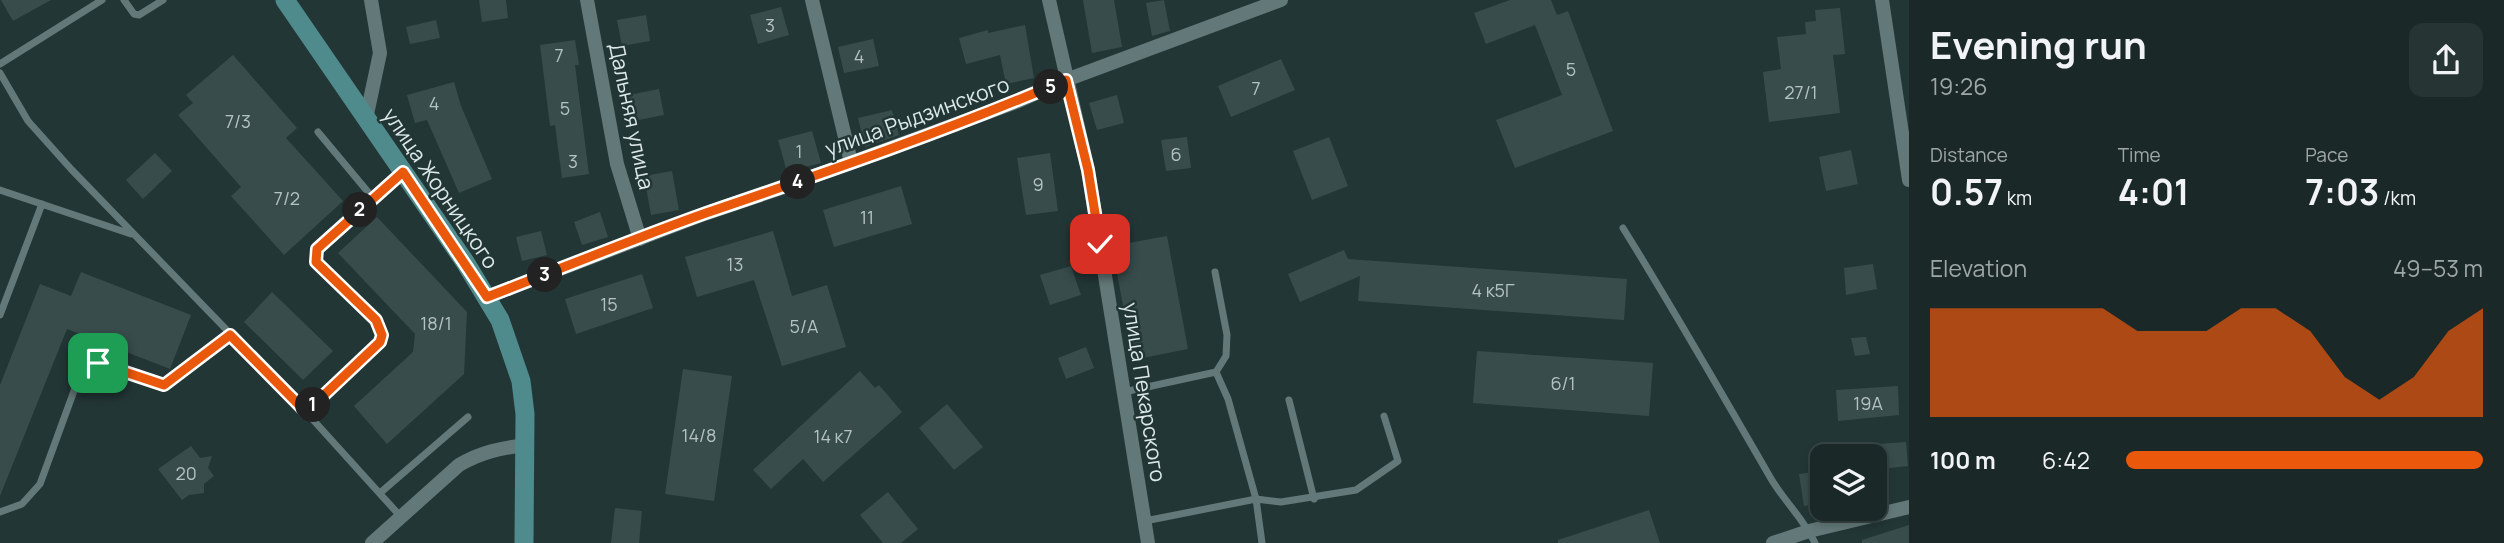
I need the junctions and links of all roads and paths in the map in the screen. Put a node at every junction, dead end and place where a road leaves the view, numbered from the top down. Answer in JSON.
{"nodes":[{"id":1,"x":102,"y":0,"type":"edge"},
{"id":2,"x":124,"y":0,"type":"edge"},
{"id":3,"x":163,"y":0,"type":"edge"},
{"id":4,"x":285,"y":0,"type":"edge"},
{"id":5,"x":371,"y":0,"type":"edge"},
{"id":6,"x":587,"y":0,"type":"edge"},
{"id":7,"x":812,"y":0,"type":"edge"},
{"id":8,"x":1049,"y":0,"type":"edge"},
{"id":9,"x":1281,"y":0,"type":"edge"},
{"id":10,"x":1882,"y":0,"type":"edge"},
{"id":11,"x":0,"y":64,"type":"edge"},
{"id":12,"x":0,"y":73,"type":"edge"},
{"id":13,"x":1066,"y":80,"type":"junction"},
{"id":14,"x":366,"y":119,"type":"junction"},
{"id":15,"x":318,"y":132,"type":"dead end"},
{"id":16,"x":851,"y":162,"type":"junction"},
{"id":17,"x":403,"y":172,"type":"junction"},
{"id":18,"x":1909,"y":180,"type":"edge"},
{"id":19,"x":0,"y":190,"type":"edge"},
{"id":20,"x":373,"y":198,"type":"junction"},
{"id":21,"x":42,"y":204,"type":"junction"},
{"id":22,"x":1623,"y":228,"type":"dead end"},
{"id":23,"x":131,"y":234,"type":"junction"},
{"id":24,"x":640,"y":239,"type":"junction"},
{"id":25,"x":1215,"y":272,"type":"dead end"},
{"id":26,"x":487,"y":297,"type":"junction"},
{"id":27,"x":0,"y":315,"type":"edge"},
{"id":28,"x":230,"y":335,"type":"junction"},
{"id":29,"x":1216,"y":372,"type":"junction"},
{"id":30,"x":1124,"y":392,"type":"junction"},
{"id":31,"x":1289,"y":400,"type":"dead end"},
{"id":32,"x":306,"y":412,"type":"junction"},
{"id":33,"x":1384,"y":416,"type":"dead end"},
{"id":34,"x":468,"y":417,"type":"dead end"},
{"id":35,"x":526,"y":445,"type":"junction"},
{"id":36,"x":380,"y":493,"type":"junction"},
{"id":37,"x":1256,"y":499,"type":"junction"},
{"id":38,"x":1314,"y":499,"type":"junction"},
{"id":39,"x":1909,"y":508,"type":"edge"},
{"id":40,"x":0,"y":512,"type":"edge"},
{"id":41,"x":401,"y":517,"type":"junction"},
{"id":42,"x":1144,"y":521,"type":"junction"},
{"id":43,"x":1812,"y":537,"type":"edge"},
{"id":44,"x":372,"y":543,"type":"edge"},
{"id":45,"x":524,"y":543,"type":"edge"},
{"id":46,"x":1148,"y":543,"type":"edge"},
{"id":47,"x":1262,"y":543,"type":"edge"},
{"id":48,"x":1773,"y":543,"type":"edge"}],
"edges":[{"from":1,"to":11,"type":"lane"},
{"from":2,"to":3,"type":"lane"},
{"from":4,"to":14,"type":"main road","name":"улица Жорницкого"},
{"from":5,"to":14,"type":"street"},
{"from":6,"to":24,"type":"street","name":"Дальняя улица"},
{"from":7,"to":16,"type":"street"},
{"from":8,"to":13,"type":"street","name":"улица Пекарского"},
{"from":9,"to":13,"type":"street","name":"улица Рыдзинского"},
{"from":10,"to":18,"type":"street"},
{"from":12,"to":23,"type":"lane"},
{"from":13,"to":16,"type":"street","name":"улица Рыдзинского"},
{"from":13,"to":30,"type":"street","name":"улица Пекарского"},
{"from":14,"to":17,"type":"main road","name":"улица Жорницкого"},
{"from":15,"to":20,"type":"lane"},
{"from":16,"to":24,"type":"street","name":"улица Рыдзинского"},
{"from":17,"to":20,"type":"lane"},
{"from":17,"to":26,"type":"main road","name":"улица Жорницкого"},
{"from":19,"to":21,"type":"lane"},
{"from":20,"to":32,"type":"lane"},
{"from":21,"to":23,"type":"lane"},
{"from":21,"to":27,"type":"lane"},
{"from":22,"to":43,"type":"lane"},
{"from":23,"to":28,"type":"lane"},
{"from":24,"to":26,"type":"street","name":"улица Рыдзинского"},
{"from":25,"to":29,"type":"lane"},
{"from":26,"to":35,"type":"main road","name":"улица Жорницкого"},
{"from":28,"to":32,"type":"lane"},
{"from":28,"to":40,"type":"lane"},
{"from":29,"to":30,"type":"lane"},
{"from":29,"to":37,"type":"lane"},
{"from":30,"to":42,"type":"street","name":"улица Пекарского"},
{"from":31,"to":38,"type":"lane"},
{"from":32,"to":36,"type":"lane"},
{"from":33,"to":38,"type":"lane"},
{"from":34,"to":36,"type":"lane"},
{"from":35,"to":41,"type":"street"},
{"from":35,"to":45,"type":"main road","name":"улица Жорницкого"},
{"from":36,"to":41,"type":"lane"},
{"from":37,"to":38,"type":"lane"},
{"from":37,"to":42,"type":"lane"},
{"from":37,"to":47,"type":"lane"},
{"from":39,"to":43,"type":"street"},
{"from":41,"to":44,"type":"street"},
{"from":42,"to":46,"type":"street","name":"улица Пекарского"},
{"from":43,"to":48,"type":"street"}]}
